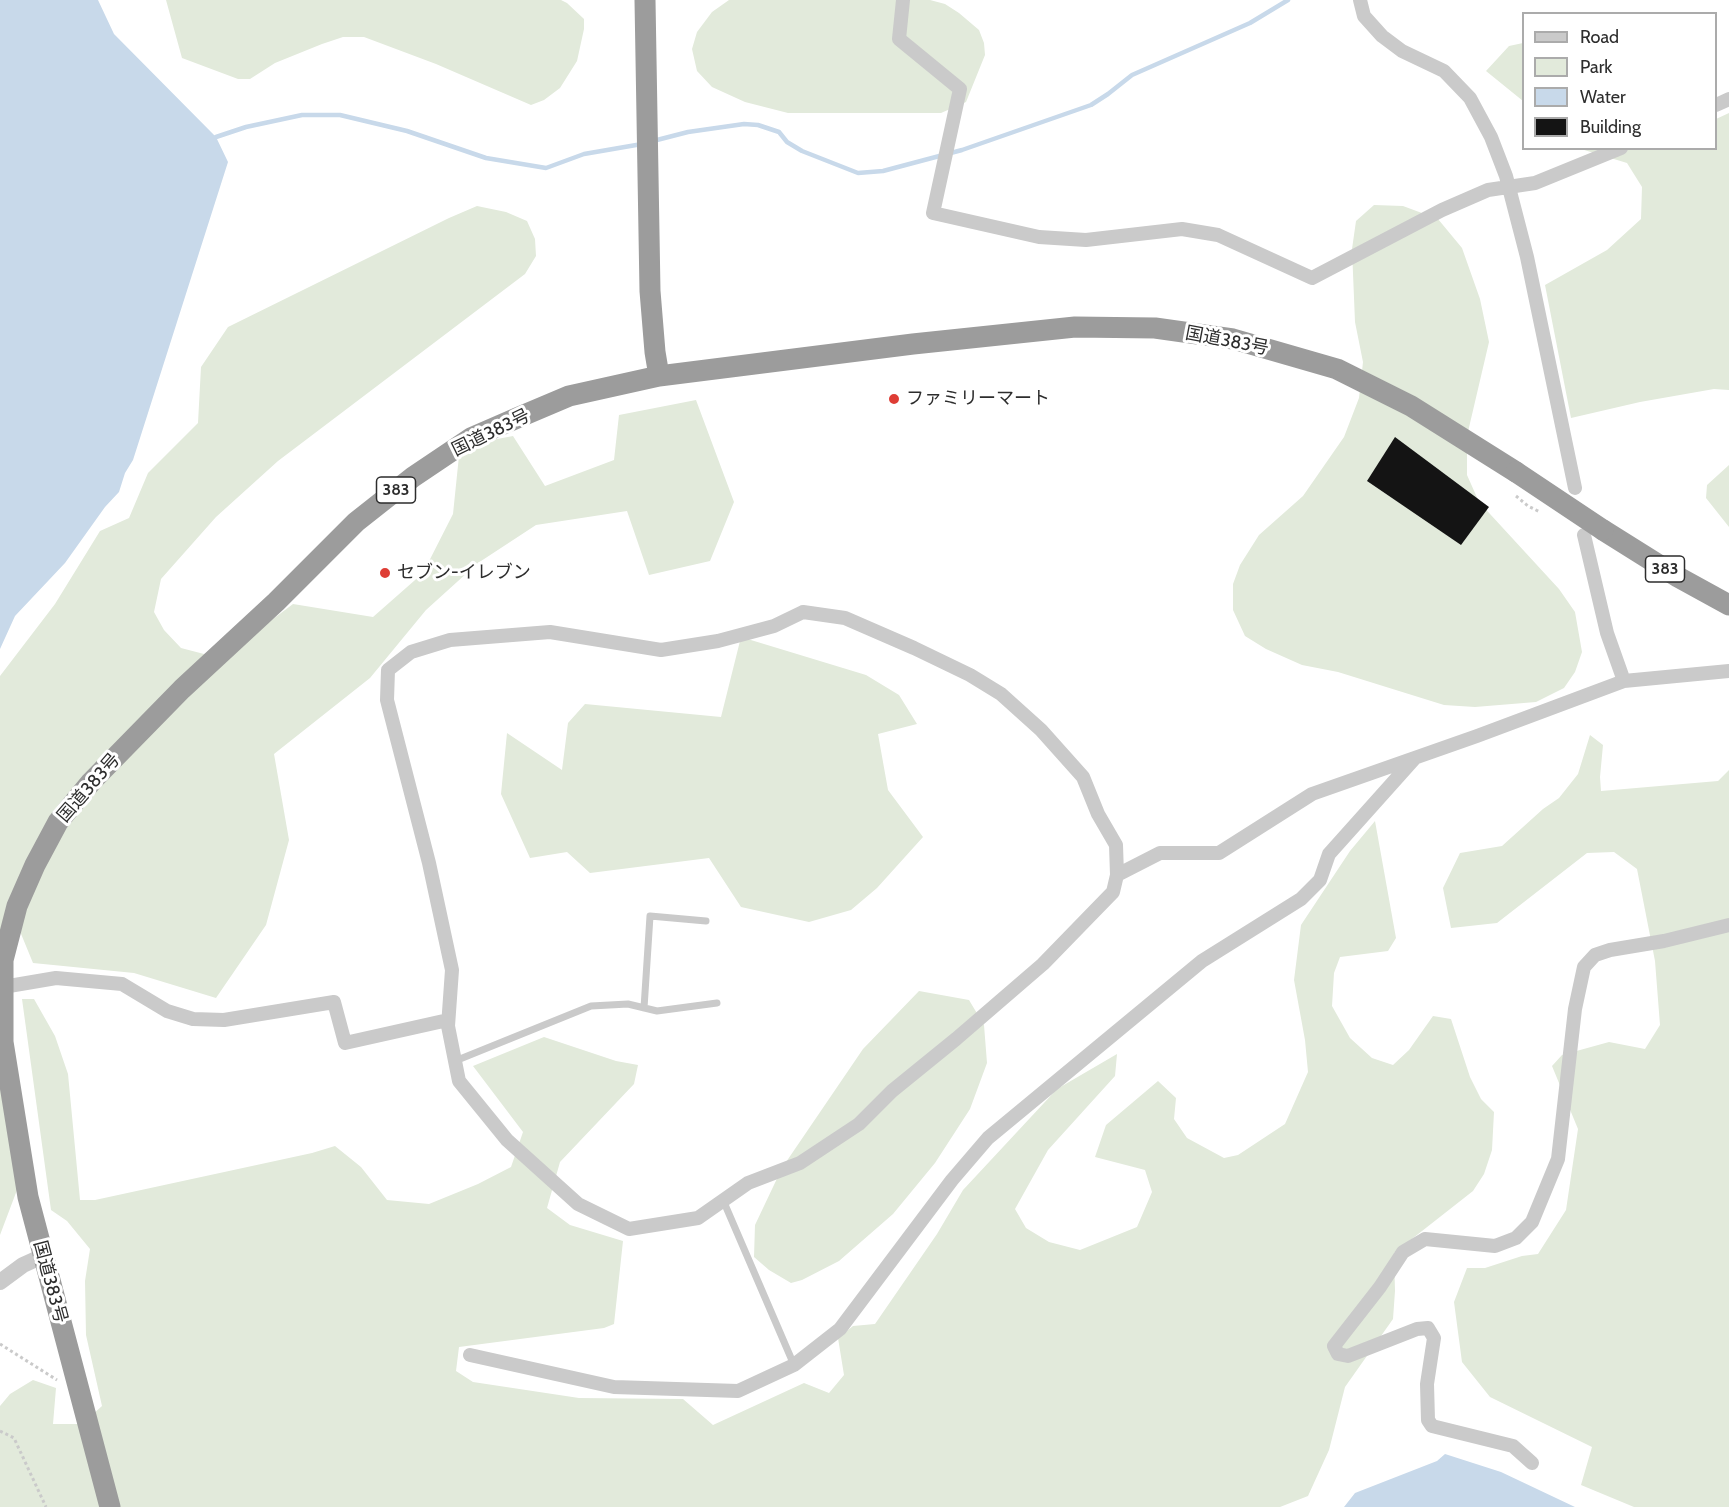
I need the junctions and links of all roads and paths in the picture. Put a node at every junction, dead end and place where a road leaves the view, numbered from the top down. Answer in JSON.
{"nodes":[{"id":1,"x":645,"y":0,"type":"edge"},
{"id":2,"x":903,"y":0,"type":"edge"},
{"id":3,"x":1360,"y":0,"type":"edge"},
{"id":4,"x":1616,"y":150,"type":"edge"},
{"id":5,"x":1509,"y":187,"type":"junction"},
{"id":6,"x":659,"y":376,"type":"junction"},
{"id":7,"x":1575,"y":488,"type":"dead end"},
{"id":8,"x":1594,"y":533,"type":"junction"},
{"id":9,"x":1729,"y":605,"type":"edge"},
{"id":10,"x":1729,"y":671,"type":"edge"},
{"id":11,"x":1624,"y":681,"type":"junction"},
{"id":12,"x":1414,"y":759,"type":"junction"},
{"id":13,"x":1117,"y":875,"type":"junction"},
{"id":14,"x":706,"y":921,"type":"dead end"},
{"id":15,"x":1729,"y":925,"type":"edge"},
{"id":16,"x":3,"y":987,"type":"junction"},
{"id":17,"x":717,"y":1003,"type":"dead end"},
{"id":18,"x":644,"y":1008,"type":"junction"},
{"id":19,"x":448,"y":1020,"type":"junction"},
{"id":20,"x":455,"y":1061,"type":"junction"},
{"id":21,"x":723,"y":1200,"type":"junction"},
{"id":22,"x":43,"y":1256,"type":"junction"},
{"id":23,"x":0,"y":1282,"type":"edge"},
{"id":24,"x":0,"y":1344,"type":"edge"},
{"id":25,"x":470,"y":1355,"type":"dead end"},
{"id":26,"x":794,"y":1365,"type":"junction"},
{"id":27,"x":61,"y":1383,"type":"dead end"},
{"id":28,"x":0,"y":1431,"type":"edge"},
{"id":29,"x":1532,"y":1463,"type":"dead end"},
{"id":30,"x":46,"y":1507,"type":"edge"},
{"id":31,"x":110,"y":1507,"type":"edge"}],
"edges":[{"from":1,"to":6,"type":"highway"},
{"from":2,"to":5,"type":"street"},
{"from":3,"to":5,"type":"street"},
{"from":4,"to":5,"type":"street"},
{"from":5,"to":7,"type":"street"},
{"from":6,"to":8,"type":"highway","name":"国道383号","number":"383","bridge":true},
{"from":6,"to":16,"type":"highway","name":"国道383号","number":"383"},
{"from":8,"to":9,"type":"highway","name":"国道383号","number":"383"},
{"from":8,"to":11,"type":"street"},
{"from":10,"to":11,"type":"street"},
{"from":11,"to":12,"type":"street"},
{"from":12,"to":13,"type":"street"},
{"from":12,"to":26,"type":"street"},
{"from":13,"to":19,"type":"street"},
{"from":13,"to":21,"type":"street"},
{"from":14,"to":18,"type":"lane"},
{"from":15,"to":29,"type":"street"},
{"from":16,"to":19,"type":"street"},
{"from":16,"to":22,"type":"highway","name":"国道383号","number":"383"},
{"from":17,"to":18,"type":"lane"},
{"from":18,"to":20,"type":"lane"},
{"from":19,"to":20,"type":"street"},
{"from":20,"to":21,"type":"street"},
{"from":21,"to":26,"type":"lane"},
{"from":22,"to":23,"type":"street"},
{"from":22,"to":31,"type":"highway","name":"国道383号","number":"383"},
{"from":24,"to":27,"type":"path"},
{"from":25,"to":26,"type":"street"},
{"from":28,"to":30,"type":"path"}]}
